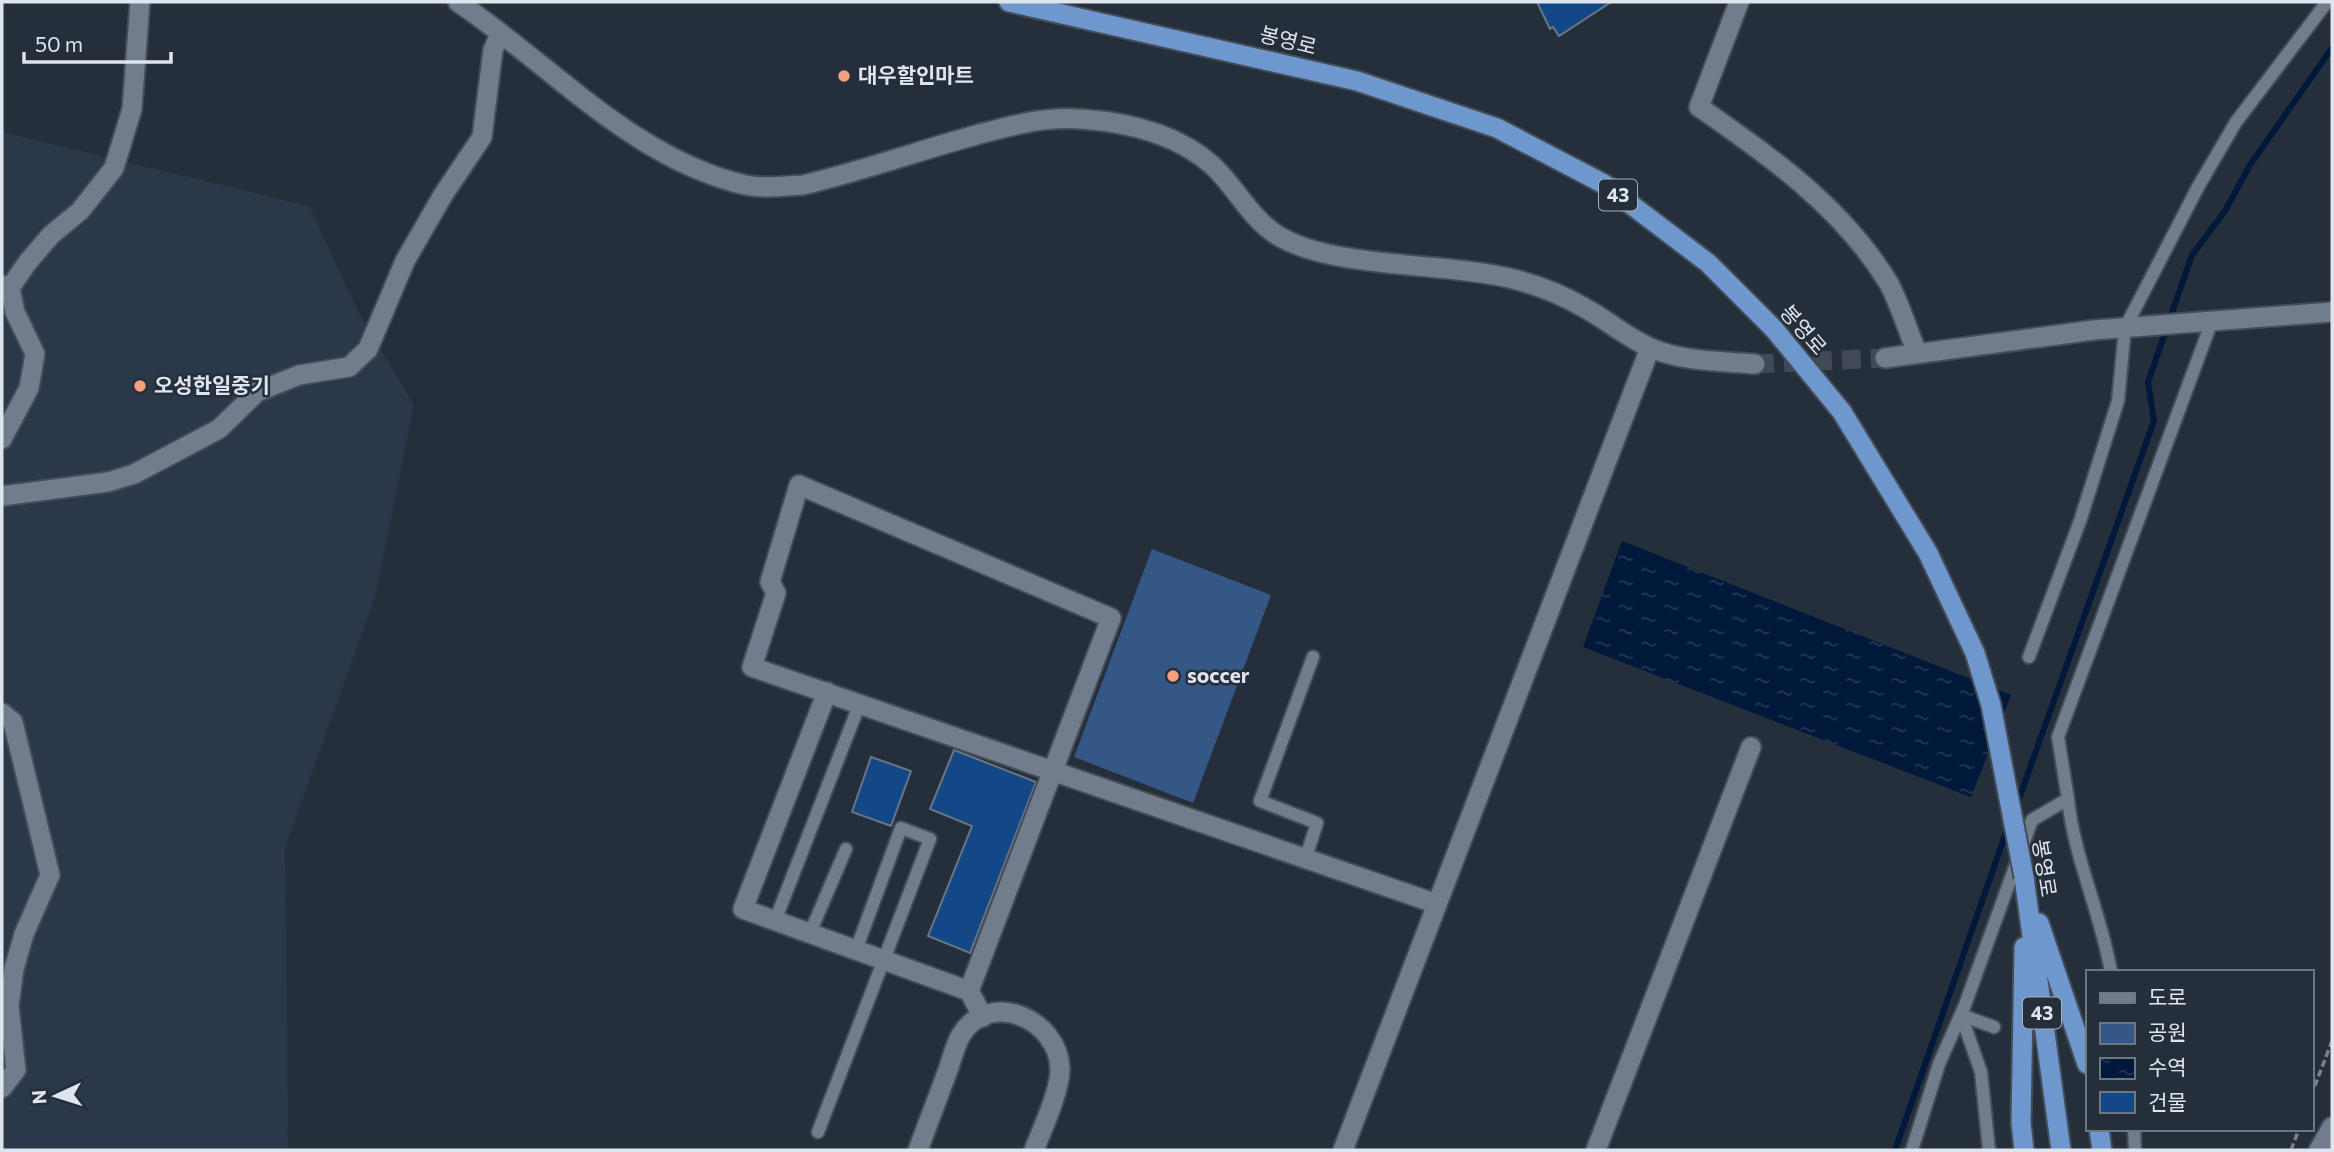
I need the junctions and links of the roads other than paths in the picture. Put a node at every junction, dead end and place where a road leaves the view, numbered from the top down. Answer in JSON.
{"nodes":[{"id":1,"x":140,"y":2,"type":"edge"},
{"id":2,"x":458,"y":2,"type":"edge"},
{"id":3,"x":1009,"y":2,"type":"edge"},
{"id":4,"x":1739,"y":2,"type":"edge"},
{"id":5,"x":2328,"y":2,"type":"edge"},
{"id":6,"x":500,"y":34,"type":"junction"},
{"id":7,"x":6,"y":287,"type":"edge"},
{"id":8,"x":2332,"y":312,"type":"edge"},
{"id":9,"x":2205,"y":322,"type":"junction"},
{"id":10,"x":2130,"y":327,"type":"junction"},
{"id":11,"x":1650,"y":348,"type":"junction"},
{"id":12,"x":1917,"y":352,"type":"junction"},
{"id":13,"x":1885,"y":358,"type":"tunnel mouth"},
{"id":14,"x":1755,"y":364,"type":"tunnel mouth"},
{"id":15,"x":2,"y":439,"type":"edge"},
{"id":16,"x":2,"y":496,"type":"edge"},
{"id":17,"x":1313,"y":657,"type":"dead end"},
{"id":18,"x":2029,"y":657,"type":"dead end"},
{"id":19,"x":827,"y":692,"type":"junction"},
{"id":20,"x":860,"y":703,"type":"junction"},
{"id":21,"x":2,"y":713,"type":"edge"},
{"id":22,"x":1751,"y":747,"type":"dead end"},
{"id":23,"x":1052,"y":769,"type":"junction"},
{"id":24,"x":2067,"y":799,"type":"junction"},
{"id":25,"x":846,"y":849,"type":"dead end"},
{"id":26,"x":1306,"y":857,"type":"junction"},
{"id":27,"x":2024,"y":880,"type":"junction"},
{"id":28,"x":1437,"y":904,"type":"junction"},
{"id":29,"x":775,"y":920,"type":"junction"},
{"id":30,"x":810,"y":933,"type":"junction"},
{"id":31,"x":856,"y":950,"type":"junction"},
{"id":32,"x":885,"y":960,"type":"junction"},
{"id":33,"x":2110,"y":970,"type":"edge"},
{"id":34,"x":969,"y":990,"type":"junction"},
{"id":35,"x":1961,"y":1015,"type":"junction"},
{"id":36,"x":983,"y":1017,"type":"junction"},
{"id":37,"x":1994,"y":1027,"type":"dead end"},
{"id":38,"x":2086,"y":1061,"type":"edge"},
{"id":39,"x":2,"y":1088,"type":"edge"},
{"id":40,"x":2332,"y":1127,"type":"edge"},
{"id":41,"x":2099,"y":1131,"type":"edge"},
{"id":42,"x":2134,"y":1131,"type":"edge"},
{"id":43,"x":818,"y":1132,"type":"dead end"},
{"id":44,"x":1040,"y":1148,"type":"edge"},
{"id":45,"x":918,"y":1150,"type":"edge"},
{"id":46,"x":1343,"y":1150,"type":"edge"},
{"id":47,"x":1596,"y":1150,"type":"edge"},
{"id":48,"x":1912,"y":1150,"type":"edge"},
{"id":49,"x":1989,"y":1150,"type":"edge"},
{"id":50,"x":2024,"y":1150,"type":"edge"},
{"id":51,"x":2061,"y":1150,"type":"edge"},
{"id":52,"x":2102,"y":1150,"type":"edge"},
{"id":53,"x":2135,"y":1150,"type":"edge"},
{"id":54,"x":2319,"y":1150,"type":"edge"}],
"edges":[{"from":1,"to":7,"type":"street"},
{"from":2,"to":6,"type":"street"},
{"from":3,"to":27,"type":"highway","name":"봉영로","number":"43","bridge":true},
{"from":4,"to":12,"type":"street"},
{"from":5,"to":10,"type":"lane"},
{"from":6,"to":11,"type":"street"},
{"from":6,"to":16,"type":"street"},
{"from":7,"to":15,"type":"street"},
{"from":8,"to":9,"type":"street"},
{"from":9,"to":10,"type":"street"},
{"from":9,"to":24,"type":"lane"},
{"from":10,"to":12,"type":"street"},
{"from":10,"to":18,"type":"lane"},
{"from":11,"to":14,"type":"street"},
{"from":11,"to":28,"type":"street"},
{"from":12,"to":13,"type":"street"},
{"from":17,"to":26,"type":"lane"},
{"from":19,"to":20,"type":"street"},
{"from":19,"to":23,"type":"street"},
{"from":19,"to":29,"type":"street"},
{"from":20,"to":23,"type":"street"},
{"from":20,"to":29,"type":"lane"},
{"from":21,"to":39,"type":"street"},
{"from":22,"to":47,"type":"street"},
{"from":23,"to":26,"type":"street"},
{"from":23,"to":34,"type":"street"},
{"from":24,"to":33,"type":"lane"},
{"from":24,"to":35,"type":"lane"},
{"from":25,"to":30,"type":"lane"},
{"from":26,"to":28,"type":"street"},
{"from":27,"to":38,"type":"highway"},
{"from":27,"to":50,"type":"highway"},
{"from":27,"to":51,"type":"highway","name":"봉영로","number":"43"},
{"from":28,"to":46,"type":"street"},
{"from":29,"to":30,"type":"street"},
{"from":30,"to":31,"type":"street"},
{"from":31,"to":32,"type":"street"},
{"from":31,"to":32,"type":"lane"},
{"from":32,"to":34,"type":"street"},
{"from":32,"to":43,"type":"lane"},
{"from":34,"to":36,"type":"street"},
{"from":35,"to":37,"type":"lane"},
{"from":35,"to":48,"type":"lane"},
{"from":35,"to":49,"type":"lane"},
{"from":36,"to":44,"type":"street"},
{"from":36,"to":45,"type":"street"},
{"from":40,"to":54,"type":"street"},
{"from":41,"to":52,"type":"highway"},
{"from":42,"to":53,"type":"lane"}]}
